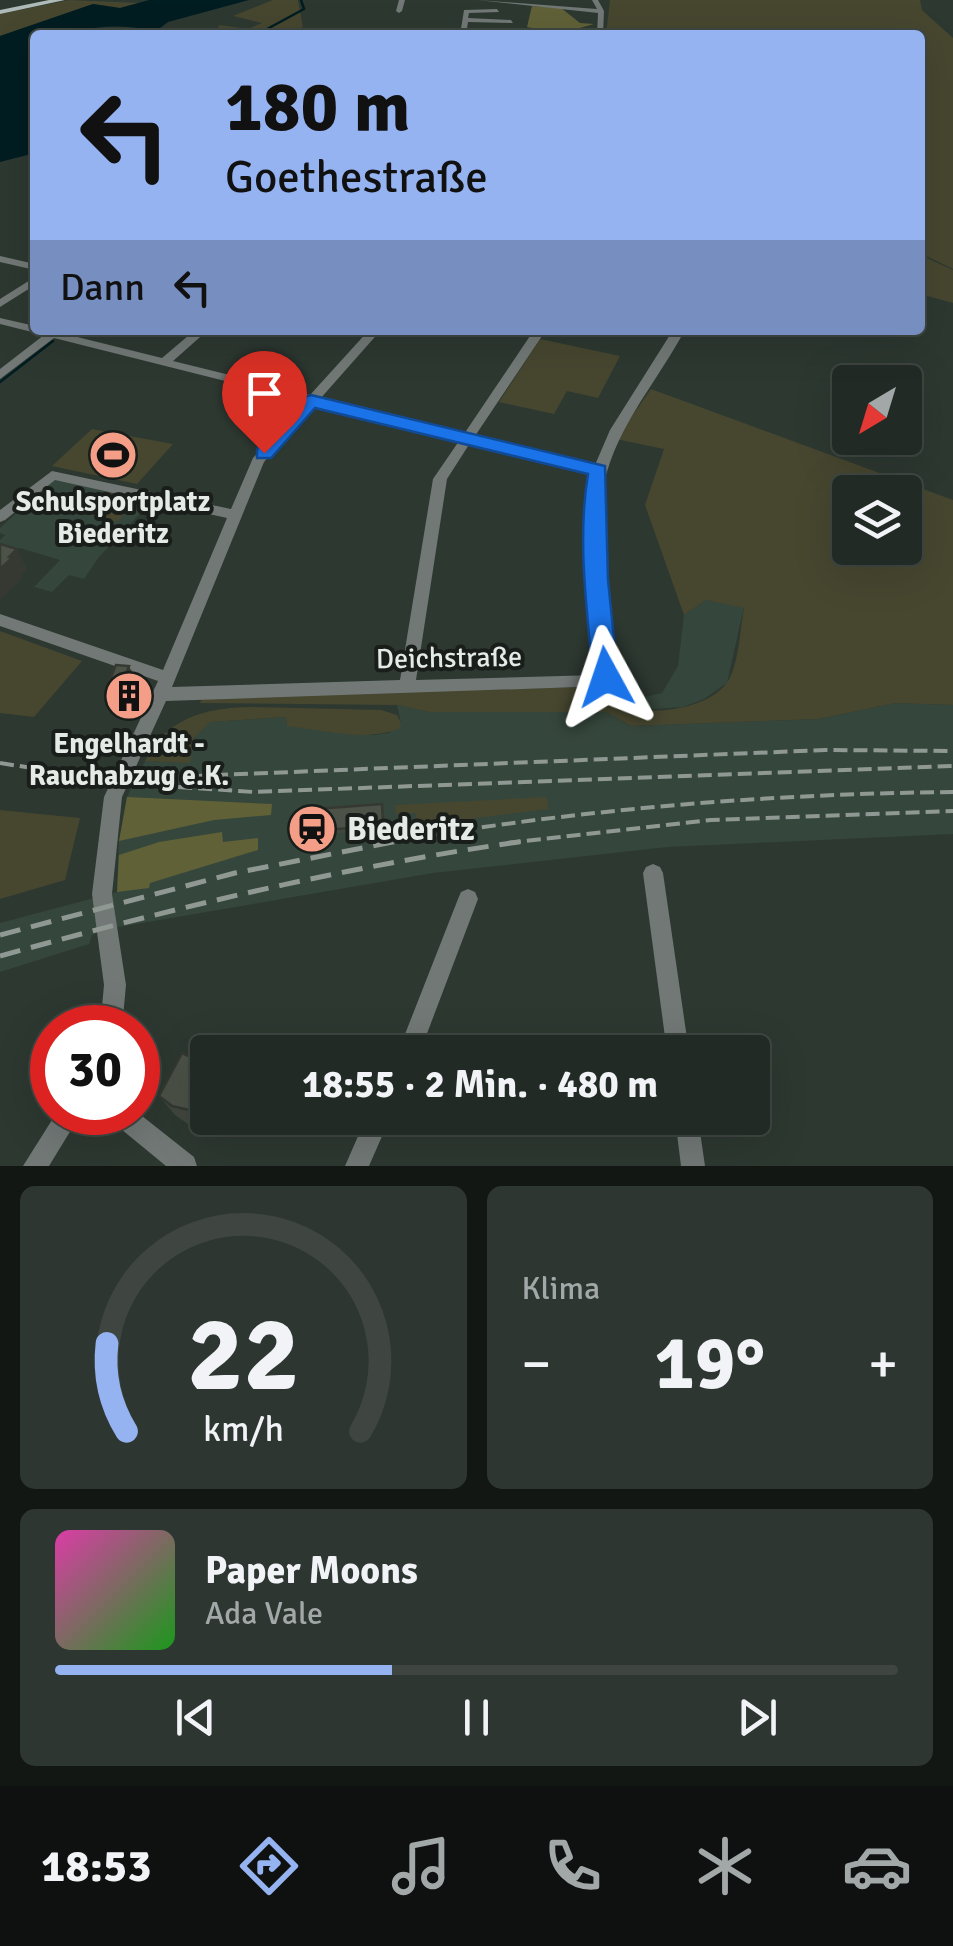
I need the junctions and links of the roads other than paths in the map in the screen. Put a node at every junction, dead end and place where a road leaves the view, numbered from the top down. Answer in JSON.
{"nodes":[{"id":1,"x":61,"y":0,"type":"edge"},
{"id":2,"x":402,"y":0,"type":"edge"},
{"id":3,"x":480,"y":0,"type":"edge"},
{"id":4,"x":595,"y":0,"type":"edge"},
{"id":5,"x":506,"y":2,"type":"edge"},
{"id":6,"x":399,"y":10,"type":"dead end"},
{"id":7,"x":601,"y":11,"type":"junction"},
{"id":8,"x":0,"y":12,"type":"edge"},
{"id":9,"x":465,"y":20,"type":"junction"},
{"id":10,"x":510,"y":22,"type":"dead end"},
{"id":11,"x":464,"y":30,"type":"edge"},
{"id":12,"x":600,"y":30,"type":"edge"},
{"id":13,"x":0,"y":259,"type":"edge"},
{"id":14,"x":30,"y":266,"type":"edge"},
{"id":15,"x":30,"y":283,"type":"edge"},
{"id":16,"x":0,"y":304,"type":"edge"},
{"id":17,"x":0,"y":321,"type":"edge"},
{"id":18,"x":30,"y":327,"type":"edge"},
{"id":19,"x":196,"y":335,"type":"edge"},
{"id":20,"x":370,"y":335,"type":"edge"},
{"id":21,"x":537,"y":335,"type":"edge"},
{"id":22,"x":676,"y":335,"type":"edge"},
{"id":23,"x":55,"y":336,"type":"joint"},
{"id":24,"x":163,"y":363,"type":"junction"},
{"id":25,"x":0,"y":374,"type":"edge"},
{"id":26,"x":312,"y":400,"type":"junction"},
{"id":27,"x":467,"y":439,"type":"junction"},
{"id":28,"x":598,"y":470,"type":"junction"},
{"id":29,"x":1,"y":516,"type":"edge"},
{"id":30,"x":236,"y":516,"type":"junction"},
{"id":31,"x":0,"y":620,"type":"edge"},
{"id":32,"x":164,"y":686,"type":"junction"},
{"id":33,"x":407,"y":687,"type":"junction"},
{"id":34,"x":653,"y":874,"type":"dead end"},
{"id":35,"x":468,"y":899,"type":"dead end"},
{"id":36,"x":113,"y":1005,"type":"edge"},
{"id":37,"x":416,"y":1035,"type":"edge"},
{"id":38,"x":676,"y":1035,"type":"edge"},
{"id":39,"x":56,"y":1135,"type":"edge"},
{"id":40,"x":146,"y":1135,"type":"edge"},
{"id":41,"x":371,"y":1135,"type":"edge"},
{"id":42,"x":689,"y":1135,"type":"edge"},
{"id":43,"x":35,"y":1166,"type":"edge"},
{"id":44,"x":184,"y":1166,"type":"edge"},
{"id":45,"x":357,"y":1166,"type":"edge"},
{"id":46,"x":694,"y":1166,"type":"edge"}],
"edges":[{"from":1,"to":8,"type":"main road"},
{"from":2,"to":6,"type":"street"},
{"from":3,"to":5,"type":"street"},
{"from":4,"to":7,"type":"street"},
{"from":5,"to":7,"type":"street"},
{"from":5,"to":9,"type":"street"},
{"from":7,"to":12,"type":"street"},
{"from":9,"to":10,"type":"street"},
{"from":9,"to":11,"type":"street"},
{"from":13,"to":14,"type":"street"},
{"from":15,"to":16,"type":"street"},
{"from":17,"to":18,"type":"street"},
{"from":19,"to":24,"type":"street"},
{"from":20,"to":26,"type":"street"},
{"from":21,"to":27,"type":"street"},
{"from":22,"to":28,"type":"street","name":"Deichstraße"},
{"from":23,"to":24,"type":"street"},
{"from":23,"to":25,"type":"street"},
{"from":24,"to":26,"type":"street"},
{"from":26,"to":27,"type":"street"},
{"from":26,"to":30,"type":"street"},
{"from":27,"to":28,"type":"street"},
{"from":27,"to":33,"type":"street"},
{"from":28,"to":33,"type":"street","name":"Deichstraße"},
{"from":29,"to":30,"type":"street"},
{"from":30,"to":32,"type":"street"},
{"from":31,"to":32,"type":"street"},
{"from":32,"to":33,"type":"street","name":"Deichstraße"},
{"from":32,"to":36,"type":"street"},
{"from":34,"to":38,"type":"street"},
{"from":35,"to":37,"type":"street"},
{"from":39,"to":43,"type":"street"},
{"from":40,"to":44,"type":"street"},
{"from":41,"to":45,"type":"street"},
{"from":42,"to":46,"type":"street"}]}
